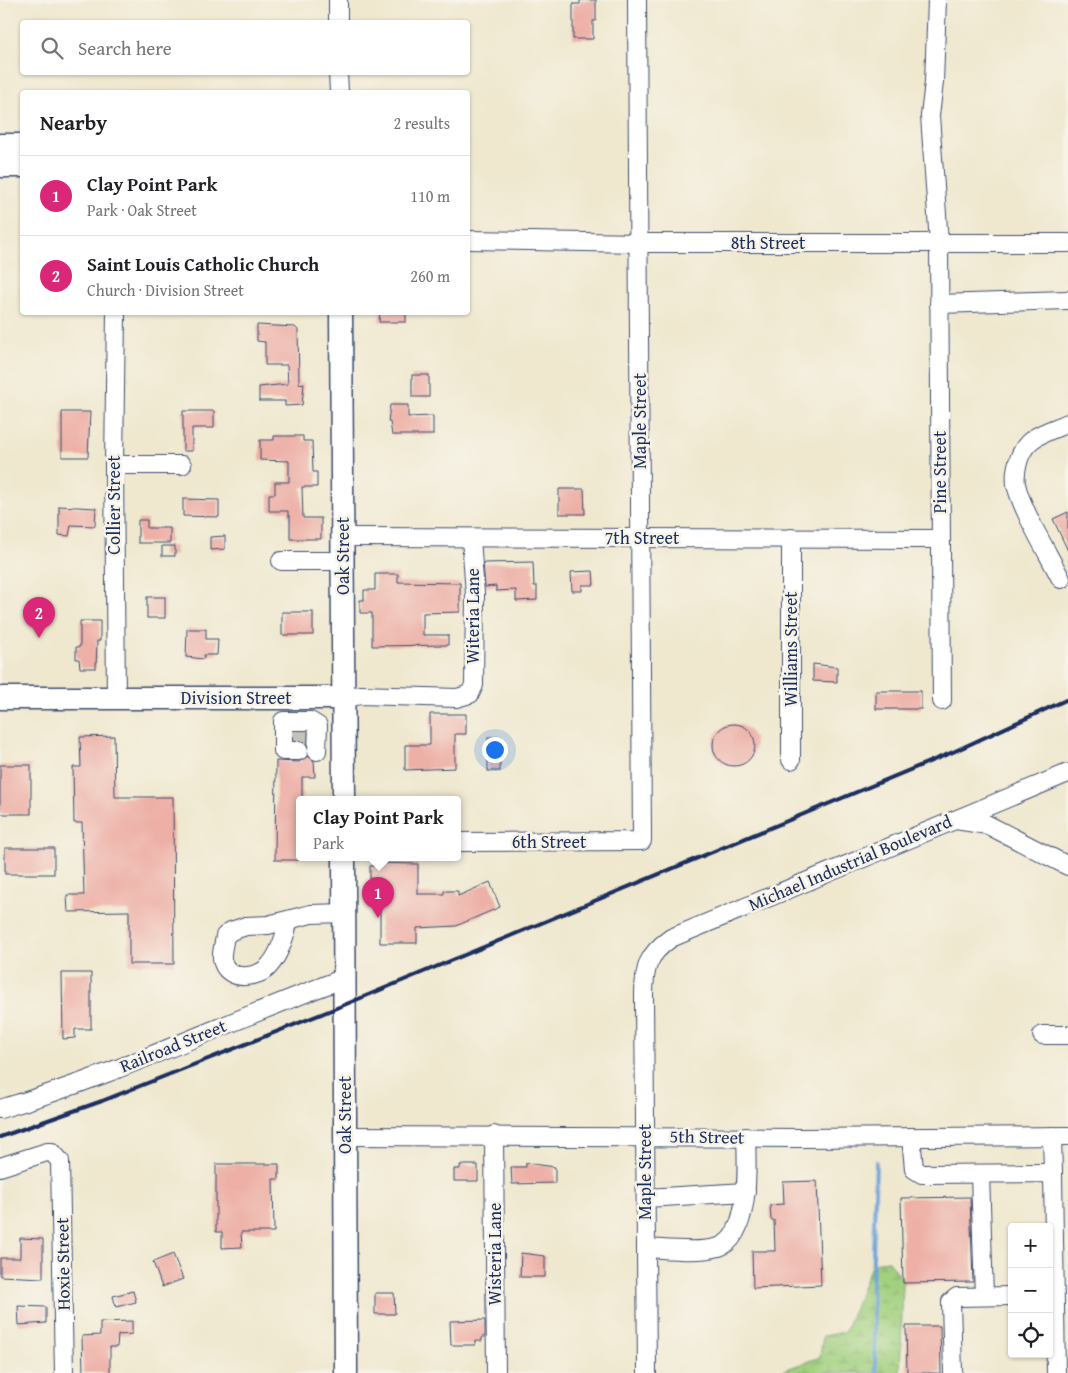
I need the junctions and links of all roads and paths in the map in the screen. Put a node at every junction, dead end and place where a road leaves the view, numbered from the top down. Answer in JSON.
{"nodes":[{"id":1,"x":338,"y":0,"type":"edge"},
{"id":2,"x":637,"y":0,"type":"edge"},
{"id":3,"x":937,"y":0,"type":"edge"},
{"id":4,"x":338,"y":20,"type":"edge"},
{"id":5,"x":338,"y":75,"type":"edge"},
{"id":6,"x":339,"y":90,"type":"edge"},
{"id":7,"x":20,"y":145,"type":"edge"},
{"id":8,"x":0,"y":146,"type":"edge"},
{"id":9,"x":0,"y":166,"type":"edge"},
{"id":10,"x":20,"y":166,"type":"edge"},
{"id":11,"x":470,"y":240,"type":"edge"},
{"id":12,"x":639,"y":243,"type":"junction"},
{"id":13,"x":939,"y":243,"type":"junction"},
{"id":14,"x":1068,"y":243,"type":"edge"},
{"id":15,"x":1068,"y":300,"type":"edge"},
{"id":16,"x":939,"y":304,"type":"junction"},
{"id":17,"x":116,"y":315,"type":"edge"},
{"id":18,"x":341,"y":315,"type":"edge"},
{"id":19,"x":1068,"y":422,"type":"edge"},
{"id":20,"x":114,"y":465,"type":"junction"},
{"id":21,"x":182,"y":465,"type":"dead end"},
{"id":22,"x":343,"y":537,"type":"junction"},
{"id":23,"x":471,"y":538,"type":"junction"},
{"id":24,"x":640,"y":538,"type":"junction"},
{"id":25,"x":791,"y":538,"type":"junction"},
{"id":26,"x":941,"y":538,"type":"junction"},
{"id":27,"x":281,"y":561,"type":"dead end"},
{"id":28,"x":343,"y":561,"type":"junction"},
{"id":29,"x":1061,"y":579,"type":"dead end"},
{"id":30,"x":470,"y":694,"type":"joint"},
{"id":31,"x":0,"y":698,"type":"edge"},
{"id":32,"x":116,"y":698,"type":"junction"},
{"id":33,"x":299,"y":698,"type":"junction"},
{"id":34,"x":343,"y":698,"type":"junction"},
{"id":35,"x":942,"y":701,"type":"dead end"},
{"id":36,"x":299,"y":736,"type":"junction"},
{"id":37,"x":318,"y":751,"type":"junction"},
{"id":38,"x":343,"y":752,"type":"junction"},
{"id":39,"x":791,"y":760,"type":"dead end"},
{"id":40,"x":1068,"y":773,"type":"edge"},
{"id":41,"x":344,"y":796,"type":"edge"},
{"id":42,"x":953,"y":820,"type":"junction"},
{"id":43,"x":642,"y":841,"type":"joint"},
{"id":44,"x":461,"y":842,"type":"edge"},
{"id":45,"x":344,"y":861,"type":"edge"},
{"id":46,"x":1068,"y":866,"type":"edge"},
{"id":47,"x":345,"y":912,"type":"junction"},
{"id":48,"x":289,"y":920,"type":"dead end"},
{"id":49,"x":646,"y":970,"type":"joint"},
{"id":50,"x":345,"y":978,"type":"junction"},
{"id":51,"x":1068,"y":1024,"type":"edge"},
{"id":52,"x":1068,"y":1035,"type":"edge"},
{"id":53,"x":0,"y":1110,"type":"edge"},
{"id":54,"x":494,"y":1135,"type":"junction"},
{"id":55,"x":345,"y":1136,"type":"junction"},
{"id":56,"x":645,"y":1136,"type":"junction"},
{"id":57,"x":1060,"y":1136,"type":"edge"},
{"id":58,"x":911,"y":1137,"type":"junction"},
{"id":59,"x":746,"y":1138,"type":"junction"},
{"id":60,"x":0,"y":1167,"type":"edge"},
{"id":61,"x":1053,"y":1173,"type":"junction"},
{"id":62,"x":980,"y":1174,"type":"junction"},
{"id":63,"x":746,"y":1192,"type":"junction"},
{"id":64,"x":646,"y":1198,"type":"junction"},
{"id":65,"x":646,"y":1248,"type":"junction"},
{"id":66,"x":1052,"y":1268,"type":"edge"},
{"id":67,"x":984,"y":1296,"type":"junction"},
{"id":68,"x":1008,"y":1296,"type":"edge"},
{"id":69,"x":1053,"y":1313,"type":"edge"},
{"id":70,"x":64,"y":1373,"type":"edge"},
{"id":71,"x":346,"y":1373,"type":"edge"},
{"id":72,"x":496,"y":1373,"type":"edge"},
{"id":73,"x":647,"y":1373,"type":"edge"},
{"id":74,"x":953,"y":1373,"type":"edge"},
{"id":75,"x":1056,"y":1373,"type":"edge"}],
"edges":[{"from":1,"to":4,"type":"street"},
{"from":2,"to":12,"type":"street","name":"Maple Street"},
{"from":3,"to":13,"type":"street","name":"Pine Street"},
{"from":5,"to":6,"type":"street"},
{"from":7,"to":8,"type":"main road"},
{"from":9,"to":10,"type":"main road"},
{"from":11,"to":12,"type":"street","name":"8th Street"},
{"from":12,"to":13,"type":"street","name":"8th Street"},
{"from":12,"to":24,"type":"street","name":"Maple Street"},
{"from":13,"to":14,"type":"street","name":"8th Street"},
{"from":13,"to":16,"type":"street","name":"Pine Street"},
{"from":15,"to":16,"type":"street"},
{"from":16,"to":26,"type":"street","name":"Pine Street"},
{"from":17,"to":20,"type":"street","name":"Collier Street"},
{"from":18,"to":22,"type":"main road","name":"Oak Street"},
{"from":19,"to":29,"type":"street"},
{"from":20,"to":21,"type":"street"},
{"from":20,"to":32,"type":"street","name":"Collier Street"},
{"from":22,"to":23,"type":"street","name":"7th Street"},
{"from":22,"to":28,"type":"main road","name":"Oak Street"},
{"from":23,"to":24,"type":"street","name":"7th Street"},
{"from":23,"to":30,"type":"street","name":"Witeria Lane"},
{"from":24,"to":25,"type":"street","name":"7th Street"},
{"from":24,"to":43,"type":"street","name":"Maple Street"},
{"from":25,"to":26,"type":"street","name":"7th Street"},
{"from":25,"to":39,"type":"street","name":"Williams Street"},
{"from":26,"to":35,"type":"street","name":"Pine Street"},
{"from":27,"to":28,"type":"street"},
{"from":28,"to":34,"type":"main road","name":"Oak Street"},
{"from":30,"to":34,"type":"street","name":"Division Street"},
{"from":31,"to":32,"type":"main road","name":"Division Street"},
{"from":32,"to":33,"type":"main road","name":"Division Street"},
{"from":33,"to":34,"type":"main road","name":"Division Street"},
{"from":33,"to":36,"type":"street"},
{"from":34,"to":38,"type":"main road","name":"Oak Street"},
{"from":36,"to":37,"type":"street"},
{"from":36,"to":37,"type":"street"},
{"from":37,"to":38,"type":"street"},
{"from":38,"to":41,"type":"main road","name":"Oak Street"},
{"from":40,"to":42,"type":"street","name":"Michael Industrial Boulevard"},
{"from":42,"to":46,"type":"street"},
{"from":42,"to":49,"type":"street","name":"Michael Industrial Boulevard"},
{"from":43,"to":44,"type":"street","name":"6th Street"},
{"from":45,"to":47,"type":"main road","name":"Oak Street"},
{"from":47,"to":48,"type":"street"},
{"from":47,"to":50,"type":"main road","name":"Oak Street"},
{"from":49,"to":56,"type":"street","name":"Maple Street"},
{"from":50,"to":53,"type":"street","name":"Railroad Street"},
{"from":50,"to":55,"type":"main road","name":"Oak Street"},
{"from":51,"to":52,"type":"street"},
{"from":54,"to":55,"type":"street","name":"5th Street"},
{"from":54,"to":56,"type":"street","name":"5th Street"},
{"from":54,"to":72,"type":"street","name":"Wisteria Lane"},
{"from":55,"to":71,"type":"main road","name":"Oak Street"},
{"from":56,"to":59,"type":"street","name":"5th Street"},
{"from":56,"to":64,"type":"street","name":"Maple Street"},
{"from":57,"to":58,"type":"street","name":"5th Street"},
{"from":57,"to":61,"type":"street"},
{"from":58,"to":59,"type":"street","name":"5th Street"},
{"from":58,"to":62,"type":"street"},
{"from":59,"to":63,"type":"street"},
{"from":60,"to":70,"type":"street","name":"Hoxie Street"},
{"from":61,"to":62,"type":"street"},
{"from":61,"to":66,"type":"street"},
{"from":62,"to":67,"type":"street"},
{"from":63,"to":64,"type":"street"},
{"from":63,"to":65,"type":"street"},
{"from":64,"to":65,"type":"street","name":"Maple Street"},
{"from":65,"to":73,"type":"street","name":"Maple Street"},
{"from":67,"to":68,"type":"street"},
{"from":67,"to":74,"type":"street"},
{"from":69,"to":75,"type":"street"}]}
